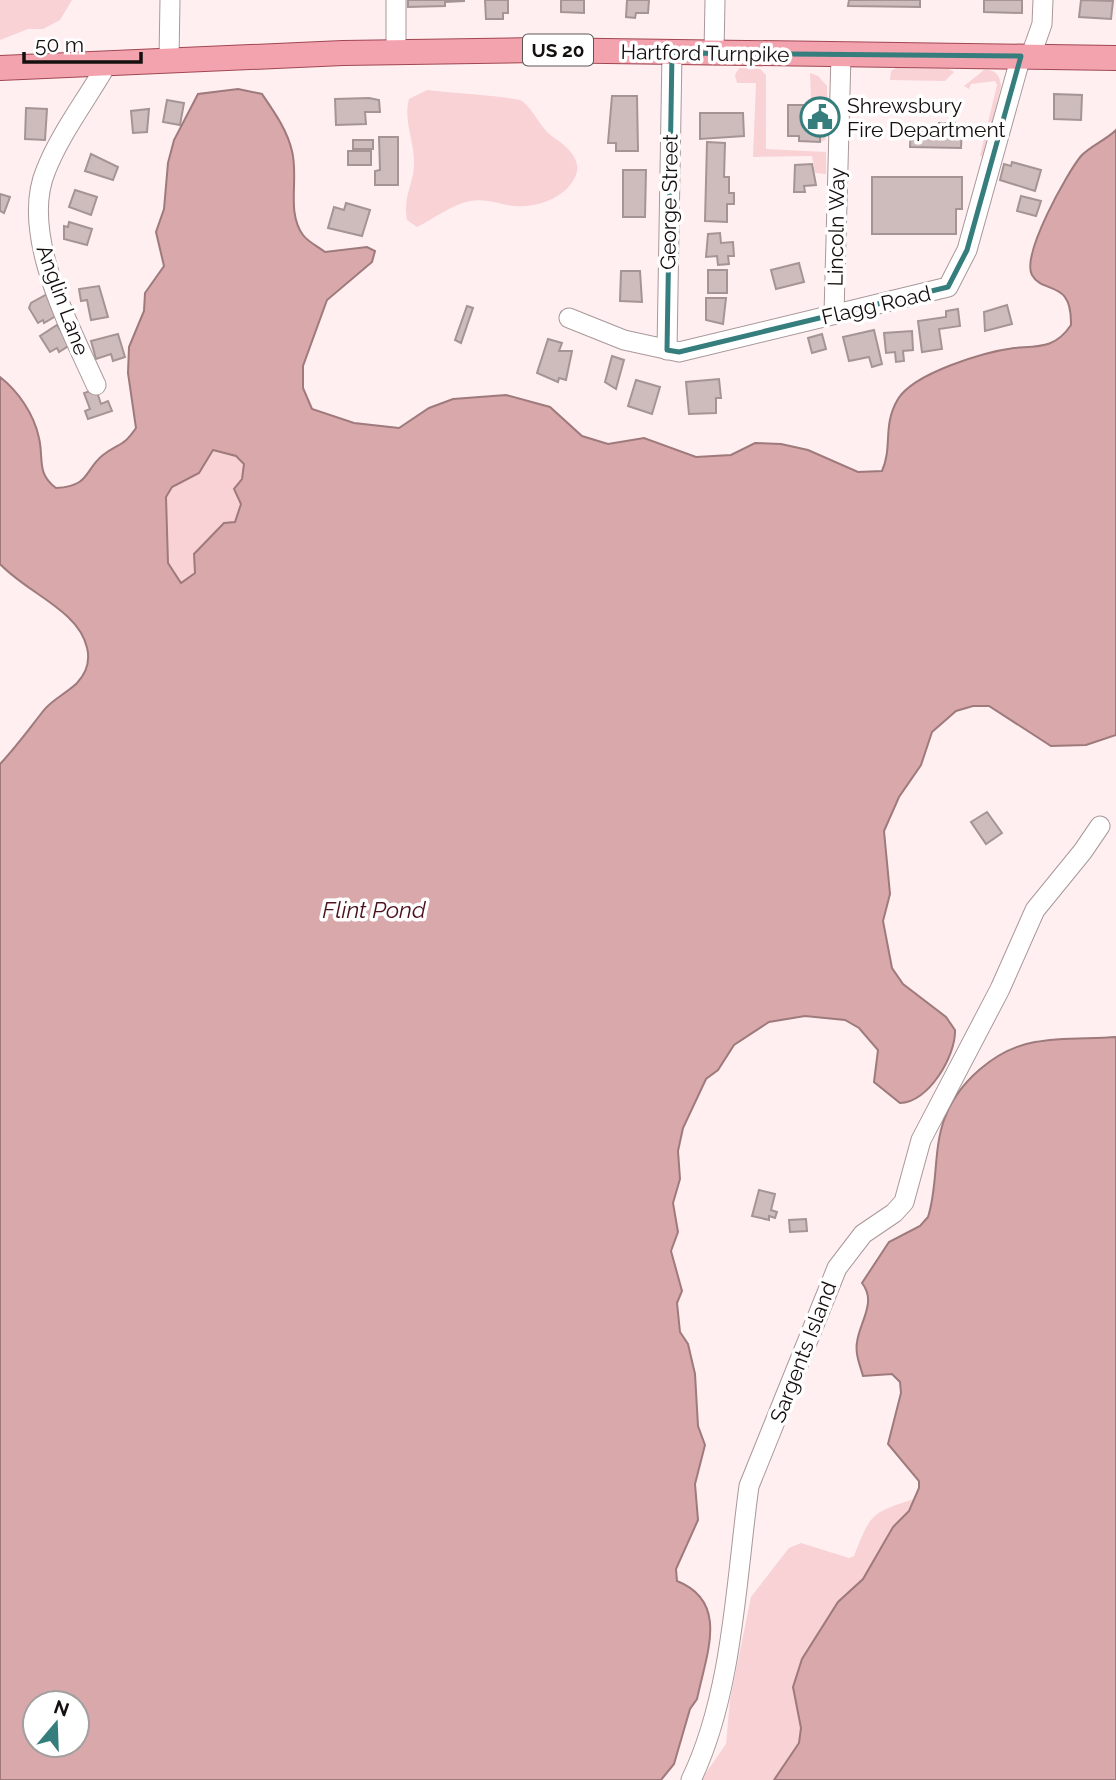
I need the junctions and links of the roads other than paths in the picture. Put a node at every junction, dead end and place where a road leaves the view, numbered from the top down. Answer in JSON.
{"nodes":[{"id":1,"x":170,"y":0,"type":"edge"},
{"id":2,"x":396,"y":0,"type":"edge"},
{"id":3,"x":715,"y":0,"type":"edge"},
{"id":4,"x":1043,"y":0,"type":"edge"},
{"id":5,"x":396,"y":52,"type":"junction"},
{"id":6,"x":714,"y":52,"type":"junction"},
{"id":7,"x":672,"y":53,"type":"junction"},
{"id":8,"x":841,"y":55,"type":"junction"},
{"id":9,"x":1026,"y":56,"type":"junction"},
{"id":10,"x":1116,"y":58,"type":"edge"},
{"id":11,"x":169,"y":59,"type":"junction"},
{"id":12,"x":108,"y":62,"type":"junction"},
{"id":13,"x":0,"y":68,"type":"edge"},
{"id":14,"x":834,"y":314,"type":"junction"},
{"id":15,"x":569,"y":318,"type":"dead end"},
{"id":16,"x":667,"y":350,"type":"junction"},
{"id":17,"x":96,"y":385,"type":"dead end"},
{"id":18,"x":1100,"y":826,"type":"dead end"},
{"id":19,"x":691,"y":1780,"type":"edge"}],
"edges":[{"from":1,"to":11,"type":"street"},
{"from":2,"to":5,"type":"street"},
{"from":3,"to":6,"type":"street"},
{"from":4,"to":9,"type":"street"},
{"from":5,"to":7,"type":"main road","name":"Hartford Turnpike","number":"US 20"},
{"from":5,"to":11,"type":"main road","name":"Hartford Turnpike","number":"US 20"},
{"from":6,"to":7,"type":"main road","name":"Hartford Turnpike","number":"US 20"},
{"from":6,"to":8,"type":"main road","name":"Hartford Turnpike","number":"US 20"},
{"from":7,"to":16,"type":"street","name":"George Street"},
{"from":8,"to":9,"type":"main road","name":"Hartford Turnpike","number":"US 20"},
{"from":8,"to":14,"type":"street","name":"Lincoln Way"},
{"from":9,"to":10,"type":"main road","name":"Hartford Turnpike","number":"US 20"},
{"from":9,"to":14,"type":"street","name":"Flagg Road"},
{"from":11,"to":12,"type":"main road","name":"Hartford Turnpike","number":"US 20"},
{"from":12,"to":13,"type":"main road","name":"Hartford Turnpike","number":"US 20"},
{"from":12,"to":17,"type":"street","name":"Anglin Lane"},
{"from":14,"to":16,"type":"street","name":"Flagg Road"},
{"from":15,"to":16,"type":"street","name":"Flagg Road"},
{"from":18,"to":19,"type":"street","name":"Sargents Island"}]}
